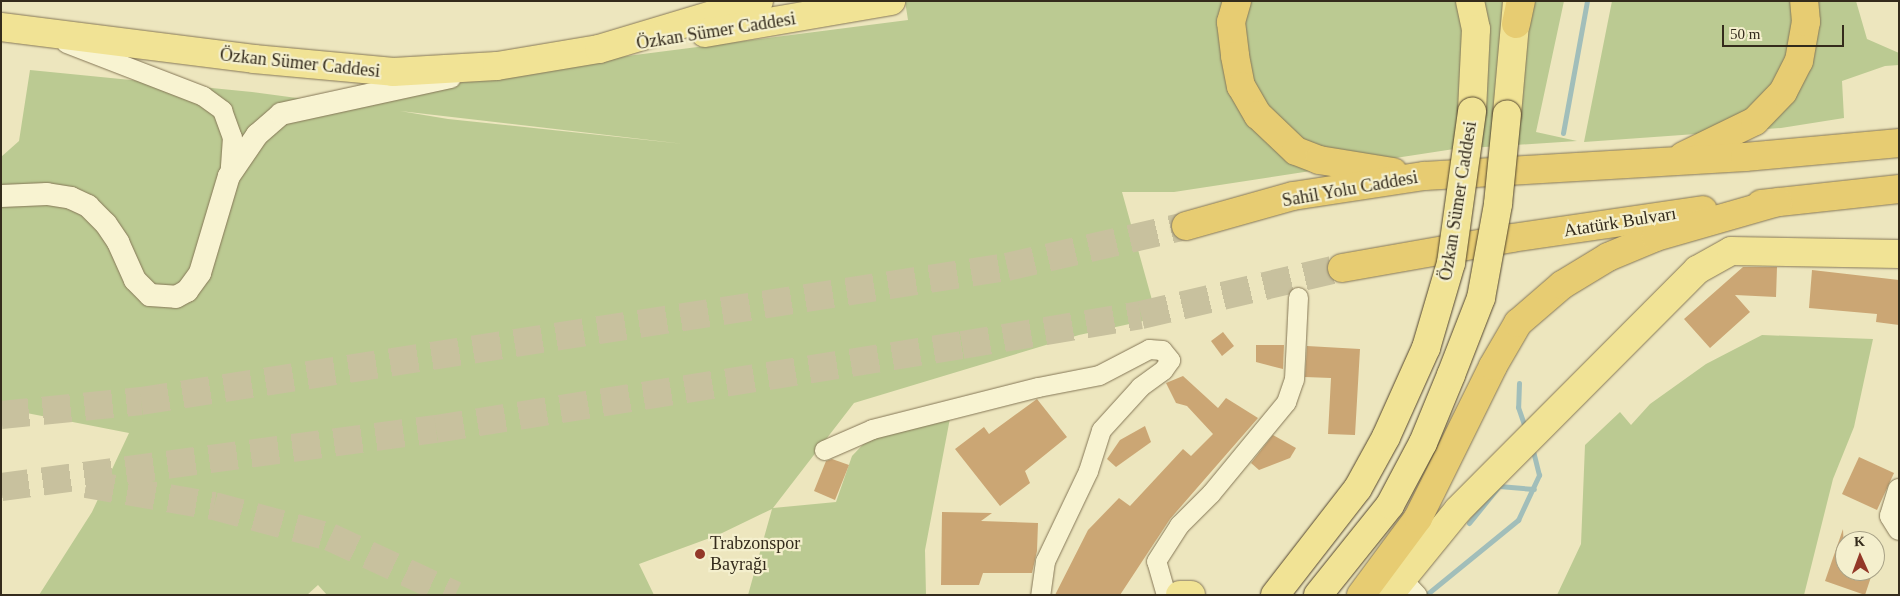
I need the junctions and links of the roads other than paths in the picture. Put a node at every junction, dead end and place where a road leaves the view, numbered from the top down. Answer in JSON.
{"nodes":[{"id":1,"x":759,"y":1,"type":"edge"},
{"id":2,"x":891,"y":1,"type":"edge"},
{"id":3,"x":1236,"y":1,"type":"edge"},
{"id":4,"x":1470,"y":1,"type":"edge"},
{"id":5,"x":1804,"y":1,"type":"edge"},
{"id":6,"x":1518,"y":9,"type":"edge"},
{"id":7,"x":1,"y":27,"type":"edge"},
{"id":8,"x":30,"y":29,"type":"junction"},
{"id":9,"x":600,"y":49,"type":"junction"},
{"id":10,"x":496,"y":66,"type":"junction"},
{"id":11,"x":1899,"y":131,"type":"edge"},
{"id":12,"x":1899,"y":143,"type":"edge"},
{"id":13,"x":1745,"y":158,"type":"junction"},
{"id":14,"x":1669,"y":162,"type":"junction"},
{"id":15,"x":229,"y":176,"type":"junction"},
{"id":16,"x":1424,"y":176,"type":"junction"},
{"id":17,"x":1899,"y":189,"type":"edge"},
{"id":18,"x":1,"y":196,"type":"edge"},
{"id":19,"x":1778,"y":202,"type":"junction"},
{"id":20,"x":1186,"y":226,"type":"tunnel mouth"},
{"id":21,"x":1899,"y":254,"type":"edge"},
{"id":22,"x":1342,"y":268,"type":"tunnel mouth"},
{"id":23,"x":1298,"y":297,"type":"dead end"},
{"id":24,"x":824,"y":450,"type":"dead end"},
{"id":25,"x":1899,"y":490,"type":"edge"},
{"id":26,"x":1899,"y":529,"type":"edge"},
{"id":27,"x":1406,"y":590,"type":"edge"},
{"id":28,"x":1040,"y":595,"type":"edge"},
{"id":29,"x":1166,"y":595,"type":"edge"},
{"id":30,"x":1180,"y":595,"type":"edge"},
{"id":31,"x":1191,"y":595,"type":"edge"},
{"id":32,"x":1275,"y":595,"type":"edge"},
{"id":33,"x":1318,"y":595,"type":"edge"},
{"id":34,"x":1361,"y":595,"type":"edge"}],
"edges":[{"from":1,"to":9,"type":"main road","name":"Özkan Sümer Caddesi"},
{"from":2,"to":9,"type":"main road","name":"Özkan Sümer Caddesi"},
{"from":3,"to":16,"type":"highway"},
{"from":4,"to":32,"type":"main road","name":"Özkan Sümer Caddesi","bridge":true},
{"from":5,"to":14,"type":"highway"},
{"from":6,"to":33,"type":"main road","name":"Özkan Sümer Caddesi","bridge":true},
{"from":7,"to":8,"type":"main road","name":"Özkan Sümer Caddesi"},
{"from":8,"to":10,"type":"main road","name":"Özkan Sümer Caddesi"},
{"from":8,"to":15,"type":"street"},
{"from":9,"to":10,"type":"main road","name":"Özkan Sümer Caddesi"},
{"from":10,"to":15,"type":"street"},
{"from":11,"to":13,"type":"highway"},
{"from":12,"to":13,"type":"highway"},
{"from":13,"to":14,"type":"highway"},
{"from":14,"to":16,"type":"highway","name":"Sahil Yolu Caddesi"},
{"from":15,"to":18,"type":"street"},
{"from":16,"to":20,"type":"highway","name":"Sahil Yolu Caddesi"},
{"from":17,"to":19,"type":"highway","name":"Atatürk Bulvarı"},
{"from":19,"to":22,"type":"highway","name":"Atatürk Bulvarı"},
{"from":19,"to":34,"type":"highway"},
{"from":21,"to":27,"type":"main road"},
{"from":23,"to":29,"type":"street"},
{"from":24,"to":28,"type":"street"},
{"from":25,"to":26,"type":"street"},
{"from":30,"to":31,"type":"main road"}]}
